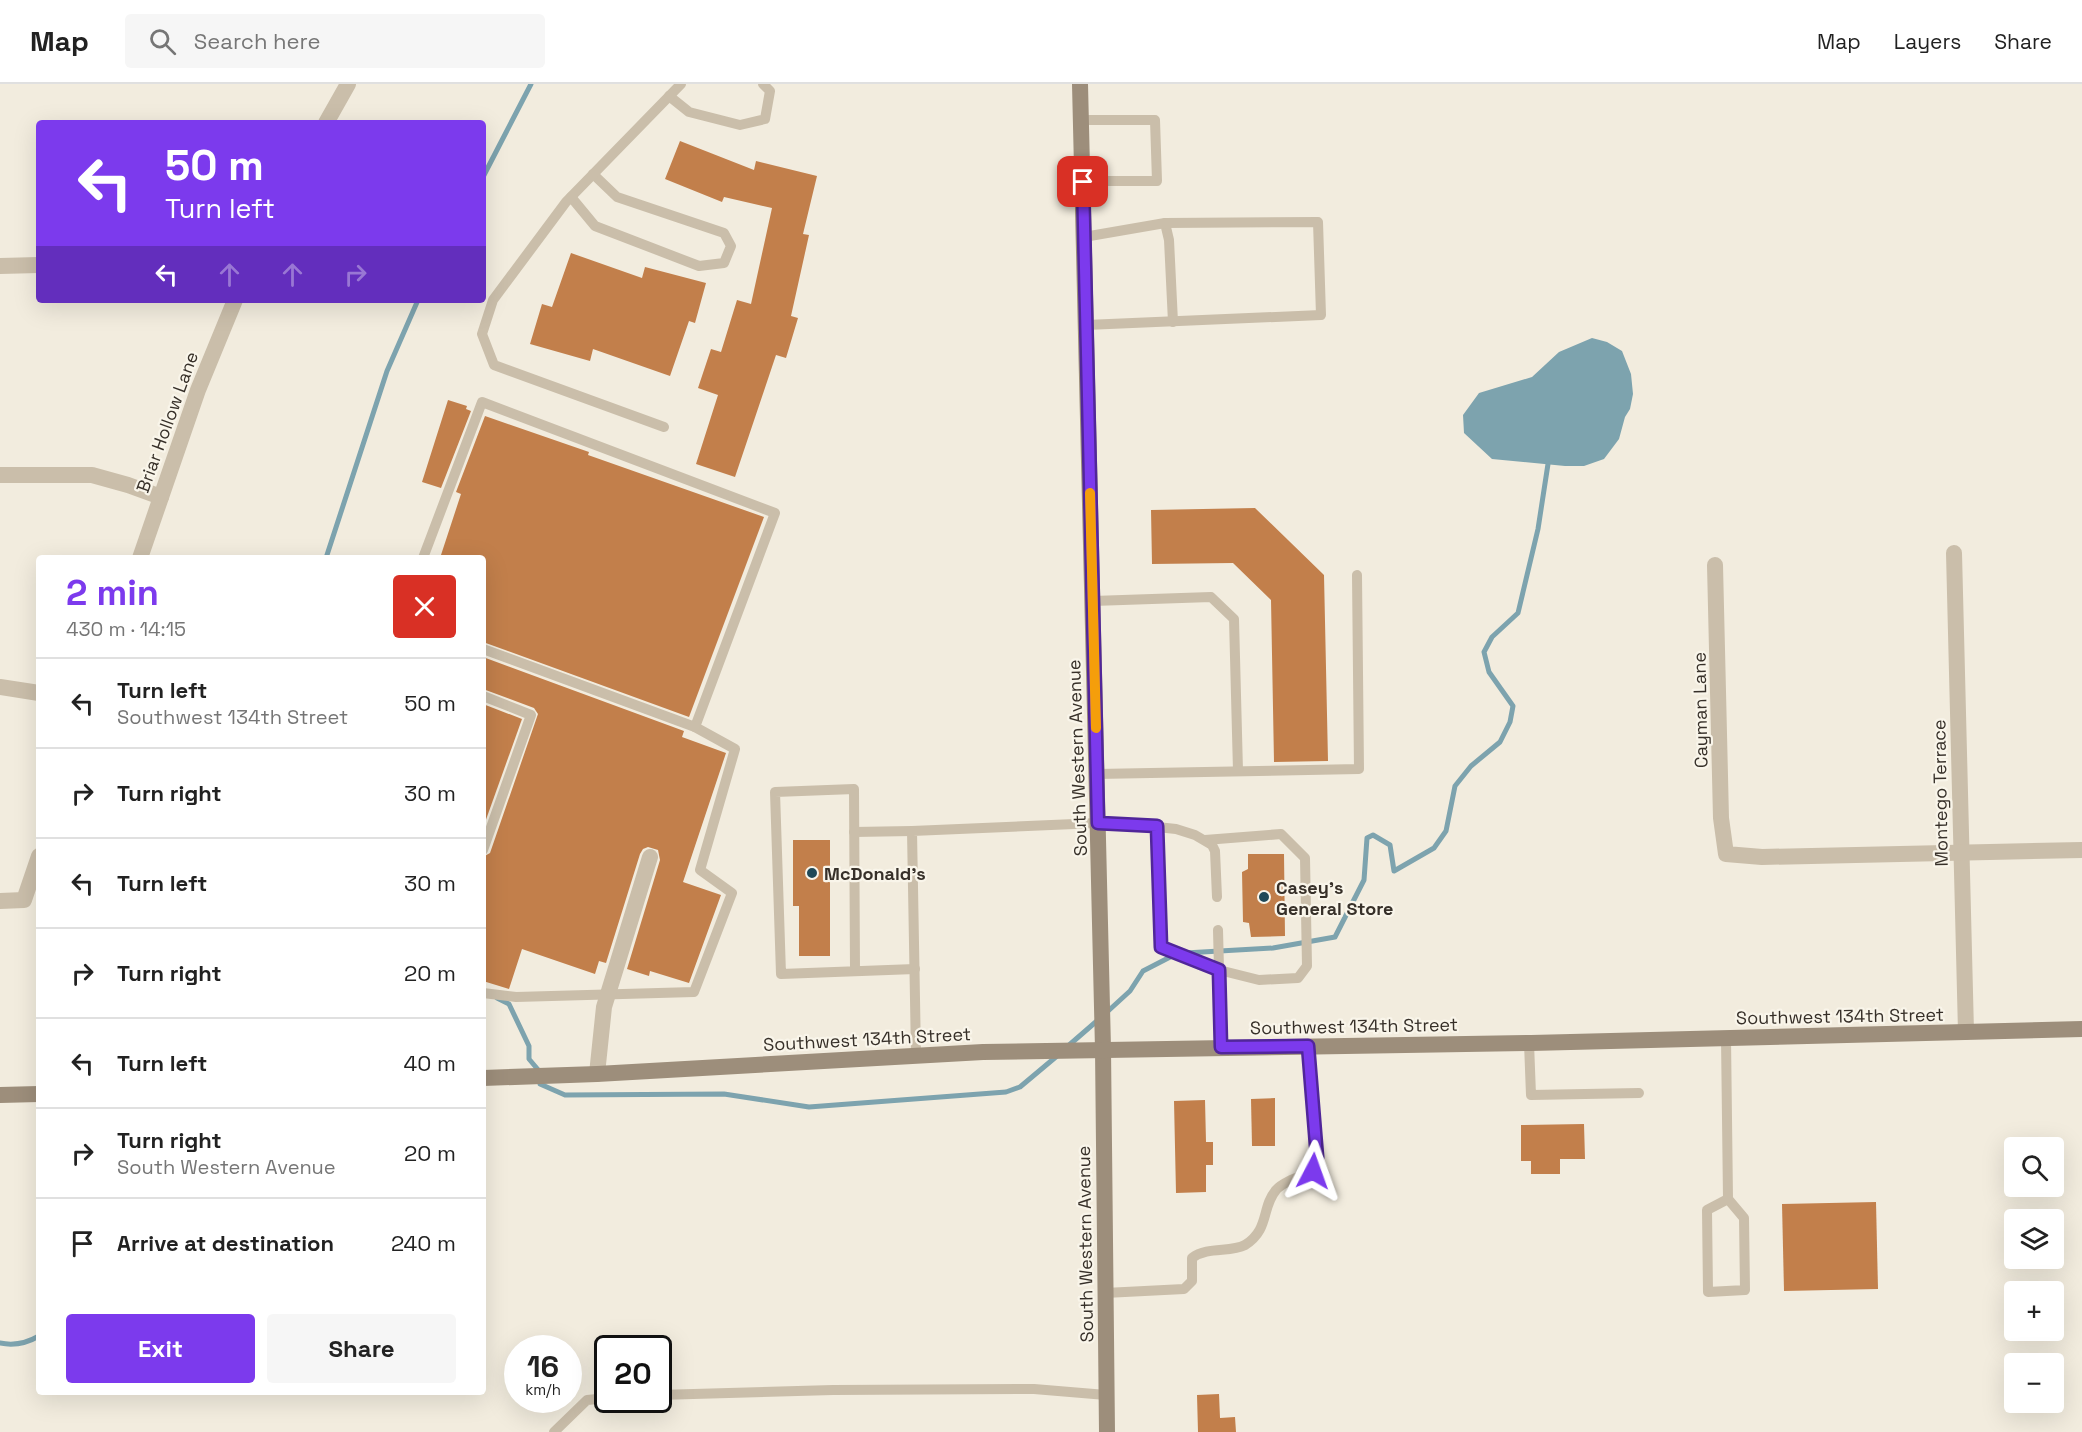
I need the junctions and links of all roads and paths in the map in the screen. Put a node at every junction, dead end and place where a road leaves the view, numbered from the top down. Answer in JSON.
{"nodes":[{"id":1,"x":348,"y":84,"type":"edge"},
{"id":2,"x":681,"y":84,"type":"edge"},
{"id":3,"x":763,"y":84,"type":"edge"},
{"id":4,"x":1080,"y":84,"type":"edge"},
{"id":5,"x":669,"y":96,"type":"junction"},
{"id":6,"x":328,"y":120,"type":"edge"},
{"id":7,"x":1081,"y":120,"type":"junction"},
{"id":8,"x":593,"y":174,"type":"junction"},
{"id":9,"x":1083,"y":182,"type":"junction"},
{"id":10,"x":571,"y":197,"type":"junction"},
{"id":11,"x":1165,"y":223,"type":"junction"},
{"id":12,"x":1084,"y":237,"type":"junction"},
{"id":13,"x":36,"y":265,"type":"edge"},
{"id":14,"x":0,"y":266,"type":"edge"},
{"id":15,"x":234,"y":303,"type":"edge"},
{"id":16,"x":1173,"y":322,"type":"junction"},
{"id":17,"x":1086,"y":325,"type":"junction"},
{"id":18,"x":664,"y":427,"type":"dead end"},
{"id":19,"x":0,"y":475,"type":"edge"},
{"id":20,"x":161,"y":497,"type":"junction"},
{"id":21,"x":1954,"y":553,"type":"dead end"},
{"id":22,"x":141,"y":555,"type":"edge"},
{"id":23,"x":424,"y":555,"type":"edge"},
{"id":24,"x":1715,"y":565,"type":"dead end"},
{"id":25,"x":1357,"y":575,"type":"dead end"},
{"id":26,"x":1093,"y":601,"type":"junction"},
{"id":27,"x":486,"y":650,"type":"edge"},
{"id":28,"x":0,"y":687,"type":"edge"},
{"id":29,"x":36,"y":693,"type":"edge"},
{"id":30,"x":486,"y":697,"type":"edge"},
{"id":31,"x":695,"y":727,"type":"junction"},
{"id":32,"x":1238,"y":771,"type":"junction"},
{"id":33,"x":1097,"y":774,"type":"junction"},
{"id":34,"x":1098,"y":823,"type":"junction"},
{"id":35,"x":1157,"y":826,"type":"junction"},
{"id":36,"x":912,"y":831,"type":"junction"},
{"id":37,"x":854,"y":832,"type":"junction"},
{"id":38,"x":1205,"y":840,"type":"junction"},
{"id":39,"x":486,"y":842,"type":"edge"},
{"id":40,"x":2082,"y":850,"type":"edge"},
{"id":41,"x":1960,"y":852,"type":"junction"},
{"id":42,"x":650,"y":857,"type":"dead end"},
{"id":43,"x":36,"y":864,"type":"edge"},
{"id":44,"x":1216,"y":897,"type":"dead end"},
{"id":45,"x":0,"y":901,"type":"edge"},
{"id":46,"x":1218,"y":930,"type":"dead end"},
{"id":47,"x":915,"y":969,"type":"junction"},
{"id":48,"x":1219,"y":970,"type":"junction"},
{"id":49,"x":855,"y":971,"type":"junction"},
{"id":50,"x":486,"y":993,"type":"edge"},
{"id":51,"x":608,"y":994,"type":"junction"},
{"id":52,"x":2082,"y":1029,"type":"edge"},
{"id":53,"x":1966,"y":1032,"type":"junction"},
{"id":54,"x":1726,"y":1038,"type":"junction"},
{"id":55,"x":1529,"y":1043,"type":"junction"},
{"id":56,"x":1308,"y":1046,"type":"junction"},
{"id":57,"x":1221,"y":1047,"type":"junction"},
{"id":58,"x":1103,"y":1049,"type":"junction"},
{"id":59,"x":916,"y":1055,"type":"junction"},
{"id":60,"x":597,"y":1074,"type":"junction"},
{"id":61,"x":486,"y":1078,"type":"edge"},
{"id":62,"x":1639,"y":1093,"type":"dead end"},
{"id":63,"x":36,"y":1094,"type":"edge"},
{"id":64,"x":0,"y":1095,"type":"edge"},
{"id":65,"x":1728,"y":1199,"type":"junction"},
{"id":66,"x":1105,"y":1293,"type":"junction"},
{"id":67,"x":672,"y":1395,"type":"edge"},
{"id":68,"x":1106,"y":1395,"type":"junction"},
{"id":69,"x":594,"y":1399,"type":"edge"},
{"id":70,"x":554,"y":1432,"type":"edge"},
{"id":71,"x":1107,"y":1432,"type":"edge"}],
"edges":[{"from":1,"to":6,"type":"street"},
{"from":2,"to":5,"type":"lane"},
{"from":3,"to":5,"type":"lane"},
{"from":4,"to":7,"type":"main road","name":"South Western Avenue"},
{"from":5,"to":8,"type":"lane"},
{"from":7,"to":9,"type":"main road","name":"South Western Avenue"},
{"from":7,"to":9,"type":"lane"},
{"from":8,"to":10,"type":"lane"},
{"from":8,"to":10,"type":"lane"},
{"from":9,"to":12,"type":"main road","name":"South Western Avenue"},
{"from":10,"to":18,"type":"lane"},
{"from":11,"to":12,"type":"lane"},
{"from":11,"to":16,"type":"lane"},
{"from":11,"to":16,"type":"lane"},
{"from":12,"to":17,"type":"main road","name":"South Western Avenue"},
{"from":13,"to":14,"type":"street"},
{"from":15,"to":20,"type":"street","name":"Briar Hollow Lane"},
{"from":16,"to":17,"type":"lane"},
{"from":17,"to":26,"type":"main road","name":"South Western Avenue"},
{"from":19,"to":20,"type":"street"},
{"from":20,"to":22,"type":"street","name":"Briar Hollow Lane"},
{"from":21,"to":41,"type":"street","name":"Montego Terrace"},
{"from":23,"to":31,"type":"lane"},
{"from":24,"to":41,"type":"street","name":"Cayman Lane"},
{"from":25,"to":32,"type":"lane"},
{"from":26,"to":32,"type":"lane"},
{"from":26,"to":33,"type":"main road","name":"South Western Avenue"},
{"from":27,"to":31,"type":"lane"},
{"from":28,"to":29,"type":"street"},
{"from":30,"to":39,"type":"lane"},
{"from":31,"to":51,"type":"lane"},
{"from":32,"to":33,"type":"lane"},
{"from":33,"to":34,"type":"main road","name":"South Western Avenue"},
{"from":34,"to":35,"type":"lane"},
{"from":34,"to":36,"type":"lane"},
{"from":34,"to":58,"type":"main road","name":"South Western Avenue"},
{"from":35,"to":38,"type":"lane"},
{"from":35,"to":48,"type":"lane"},
{"from":36,"to":37,"type":"lane"},
{"from":36,"to":47,"type":"lane"},
{"from":37,"to":49,"type":"lane"},
{"from":37,"to":49,"type":"lane"},
{"from":38,"to":44,"type":"lane"},
{"from":38,"to":48,"type":"lane"},
{"from":40,"to":41,"type":"street"},
{"from":41,"to":53,"type":"street","name":"Montego Terrace"},
{"from":42,"to":51,"type":"street"},
{"from":43,"to":45,"type":"street"},
{"from":46,"to":48,"type":"lane"},
{"from":47,"to":49,"type":"lane"},
{"from":47,"to":59,"type":"lane"},
{"from":48,"to":57,"type":"lane"},
{"from":50,"to":51,"type":"lane"},
{"from":51,"to":60,"type":"street"},
{"from":52,"to":53,"type":"main road","name":"Southwest 134th Street"},
{"from":53,"to":54,"type":"main road","name":"Southwest 134th Street"},
{"from":54,"to":55,"type":"main road","name":"Southwest 134th Street"},
{"from":54,"to":65,"type":"lane"},
{"from":55,"to":56,"type":"main road","name":"Southwest 134th Street"},
{"from":55,"to":62,"type":"lane"},
{"from":56,"to":57,"type":"main road","name":"Southwest 134th Street"},
{"from":56,"to":66,"type":"lane"},
{"from":57,"to":58,"type":"main road","name":"Southwest 134th Street"},
{"from":58,"to":59,"type":"main road","name":"Southwest 134th Street"},
{"from":58,"to":66,"type":"main road","name":"South Western Avenue"},
{"from":59,"to":60,"type":"main road","name":"Southwest 134th Street"},
{"from":60,"to":61,"type":"main road","name":"Southwest 134th Street"},
{"from":63,"to":64,"type":"main road"},
{"from":65,"to":65,"type":"lane"},
{"from":66,"to":68,"type":"main road","name":"South Western Avenue"},
{"from":67,"to":68,"type":"lane"},
{"from":68,"to":71,"type":"main road","name":"South Western Avenue"},
{"from":69,"to":70,"type":"lane"}]}
